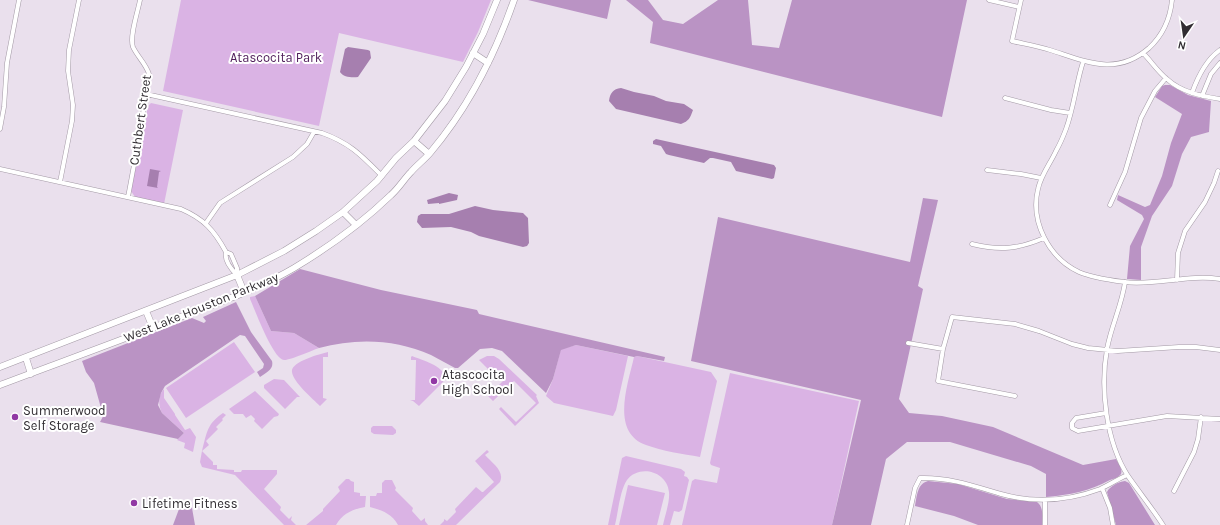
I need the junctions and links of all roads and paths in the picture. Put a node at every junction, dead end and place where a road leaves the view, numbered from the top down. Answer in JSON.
{"nodes":[{"id":1,"x":20,"y":0,"type":"edge"},
{"id":2,"x":79,"y":0,"type":"edge"},
{"id":3,"x":140,"y":0,"type":"edge"},
{"id":4,"x":496,"y":0,"type":"edge"},
{"id":5,"x":514,"y":0,"type":"edge"},
{"id":6,"x":989,"y":0,"type":"edge"},
{"id":7,"x":1021,"y":0,"type":"edge"},
{"id":8,"x":1172,"y":0,"type":"edge"},
{"id":9,"x":1019,"y":6,"type":"junction"},
{"id":10,"x":1220,"y":50,"type":"edge"},
{"id":11,"x":473,"y":53,"type":"junction"},
{"id":12,"x":1143,"y":53,"type":"junction"},
{"id":13,"x":488,"y":62,"type":"junction"},
{"id":14,"x":1083,"y":62,"type":"junction"},
{"id":15,"x":1220,"y":63,"type":"edge"},
{"id":16,"x":1166,"y":78,"type":"junction"},
{"id":17,"x":1192,"y":92,"type":"junction"},
{"id":18,"x":146,"y":94,"type":"junction"},
{"id":19,"x":1202,"y":96,"type":"junction"},
{"id":20,"x":1005,"y":98,"type":"dead end"},
{"id":21,"x":1220,"y":99,"type":"edge"},
{"id":22,"x":1070,"y":113,"type":"junction"},
{"id":23,"x":0,"y":129,"type":"edge"},
{"id":24,"x":314,"y":132,"type":"junction"},
{"id":25,"x":414,"y":141,"type":"junction"},
{"id":26,"x":429,"y":154,"type":"junction"},
{"id":27,"x":0,"y":168,"type":"edge"},
{"id":28,"x":987,"y":170,"type":"dead end"},
{"id":29,"x":1218,"y":171,"type":"dead end"},
{"id":30,"x":382,"y":176,"type":"junction"},
{"id":31,"x":1041,"y":178,"type":"junction"},
{"id":32,"x":60,"y":182,"type":"junction"},
{"id":33,"x":128,"y":197,"type":"junction"},
{"id":34,"x":1110,"y":205,"type":"dead end"},
{"id":35,"x":343,"y":212,"type":"junction"},
{"id":36,"x":206,"y":224,"type":"junction"},
{"id":37,"x":356,"y":225,"type":"junction"},
{"id":38,"x":1044,"y":238,"type":"junction"},
{"id":39,"x":972,"y":244,"type":"dead end"},
{"id":40,"x":237,"y":275,"type":"junction"},
{"id":41,"x":1220,"y":279,"type":"edge"},
{"id":42,"x":1177,"y":280,"type":"junction"},
{"id":43,"x":1125,"y":282,"type":"junction"},
{"id":44,"x":244,"y":292,"type":"junction"},
{"id":45,"x":146,"y":311,"type":"junction"},
{"id":46,"x":153,"y":328,"type":"junction"},
{"id":47,"x":908,"y":343,"type":"dead end"},
{"id":48,"x":943,"y":350,"type":"junction"},
{"id":49,"x":1107,"y":350,"type":"junction"},
{"id":50,"x":1220,"y":350,"type":"edge"},
{"id":51,"x":26,"y":358,"type":"junction"},
{"id":52,"x":0,"y":367,"type":"edge"},
{"id":53,"x":31,"y":374,"type":"junction"},
{"id":54,"x":0,"y":385,"type":"edge"},
{"id":55,"x":1015,"y":396,"type":"dead end"},
{"id":56,"x":1106,"y":413,"type":"junction"},
{"id":57,"x":1200,"y":417,"type":"junction"},
{"id":58,"x":1220,"y":419,"type":"edge"},
{"id":59,"x":1109,"y":425,"type":"junction"},
{"id":60,"x":1127,"y":475,"type":"junction"},
{"id":61,"x":1102,"y":488,"type":"junction"},
{"id":62,"x":1174,"y":491,"type":"dead end"},
{"id":63,"x":1045,"y":500,"type":"junction"},
{"id":64,"x":907,"y":525,"type":"edge"},
{"id":65,"x":1045,"y":525,"type":"edge"},
{"id":66,"x":1113,"y":525,"type":"edge"},
{"id":67,"x":1163,"y":525,"type":"edge"}],
"edges":[{"from":1,"to":23,"type":"street"},
{"from":2,"to":32,"type":"street"},
{"from":3,"to":18,"type":"street","name":"Cuthbert Street"},
{"from":4,"to":11,"type":"main road","name":"West Lake Houston Parkway"},
{"from":5,"to":13,"type":"main road","name":"West Lake Houston Parkway"},
{"from":6,"to":9,"type":"street"},
{"from":7,"to":9,"type":"street"},
{"from":8,"to":12,"type":"street"},
{"from":9,"to":14,"type":"street"},
{"from":10,"to":17,"type":"street"},
{"from":11,"to":13,"type":"main road"},
{"from":11,"to":25,"type":"main road","name":"West Lake Houston Parkway"},
{"from":12,"to":14,"type":"street"},
{"from":12,"to":16,"type":"street"},
{"from":13,"to":26,"type":"main road","name":"West Lake Houston Parkway"},
{"from":14,"to":22,"type":"street"},
{"from":15,"to":19,"type":"street"},
{"from":16,"to":17,"type":"street"},
{"from":16,"to":34,"type":"street"},
{"from":17,"to":19,"type":"street"},
{"from":18,"to":24,"type":"street"},
{"from":18,"to":33,"type":"street","name":"Cuthbert Street"},
{"from":19,"to":21,"type":"street"},
{"from":20,"to":22,"type":"street"},
{"from":22,"to":31,"type":"street"},
{"from":24,"to":30,"type":"street"},
{"from":24,"to":36,"type":"street"},
{"from":25,"to":26,"type":"main road"},
{"from":25,"to":30,"type":"main road","name":"West Lake Houston Parkway"},
{"from":26,"to":37,"type":"main road","name":"West Lake Houston Parkway"},
{"from":27,"to":32,"type":"street"},
{"from":28,"to":31,"type":"street"},
{"from":29,"to":42,"type":"street"},
{"from":30,"to":35,"type":"main road","name":"West Lake Houston Parkway"},
{"from":31,"to":38,"type":"street"},
{"from":32,"to":33,"type":"street"},
{"from":33,"to":36,"type":"street"},
{"from":35,"to":37,"type":"main road"},
{"from":35,"to":40,"type":"main road","name":"West Lake Houston Parkway"},
{"from":36,"to":40,"type":"street"},
{"from":37,"to":44,"type":"main road","name":"West Lake Houston Parkway"},
{"from":38,"to":39,"type":"street"},
{"from":38,"to":43,"type":"street"},
{"from":40,"to":44,"type":"main road"},
{"from":40,"to":45,"type":"main road","name":"West Lake Houston Parkway"},
{"from":41,"to":42,"type":"street"},
{"from":42,"to":43,"type":"street"},
{"from":43,"to":49,"type":"street"},
{"from":44,"to":46,"type":"main road","name":"West Lake Houston Parkway"},
{"from":45,"to":46,"type":"main road"},
{"from":45,"to":51,"type":"main road","name":"West Lake Houston Parkway"},
{"from":46,"to":53,"type":"main road","name":"West Lake Houston Parkway"},
{"from":47,"to":48,"type":"street"},
{"from":48,"to":49,"type":"street"},
{"from":48,"to":55,"type":"street"},
{"from":49,"to":50,"type":"street"},
{"from":49,"to":56,"type":"street"},
{"from":51,"to":52,"type":"main road","name":"West Lake Houston Parkway"},
{"from":51,"to":53,"type":"main road"},
{"from":53,"to":54,"type":"main road","name":"West Lake Houston Parkway"},
{"from":56,"to":59,"type":"street"},
{"from":56,"to":59,"type":"street"},
{"from":57,"to":58,"type":"street"},
{"from":57,"to":59,"type":"street"},
{"from":57,"to":62,"type":"street"},
{"from":59,"to":60,"type":"street"},
{"from":60,"to":61,"type":"street"},
{"from":60,"to":67,"type":"street"},
{"from":61,"to":63,"type":"street"},
{"from":61,"to":66,"type":"street"},
{"from":63,"to":64,"type":"street"},
{"from":63,"to":65,"type":"street"}]}
